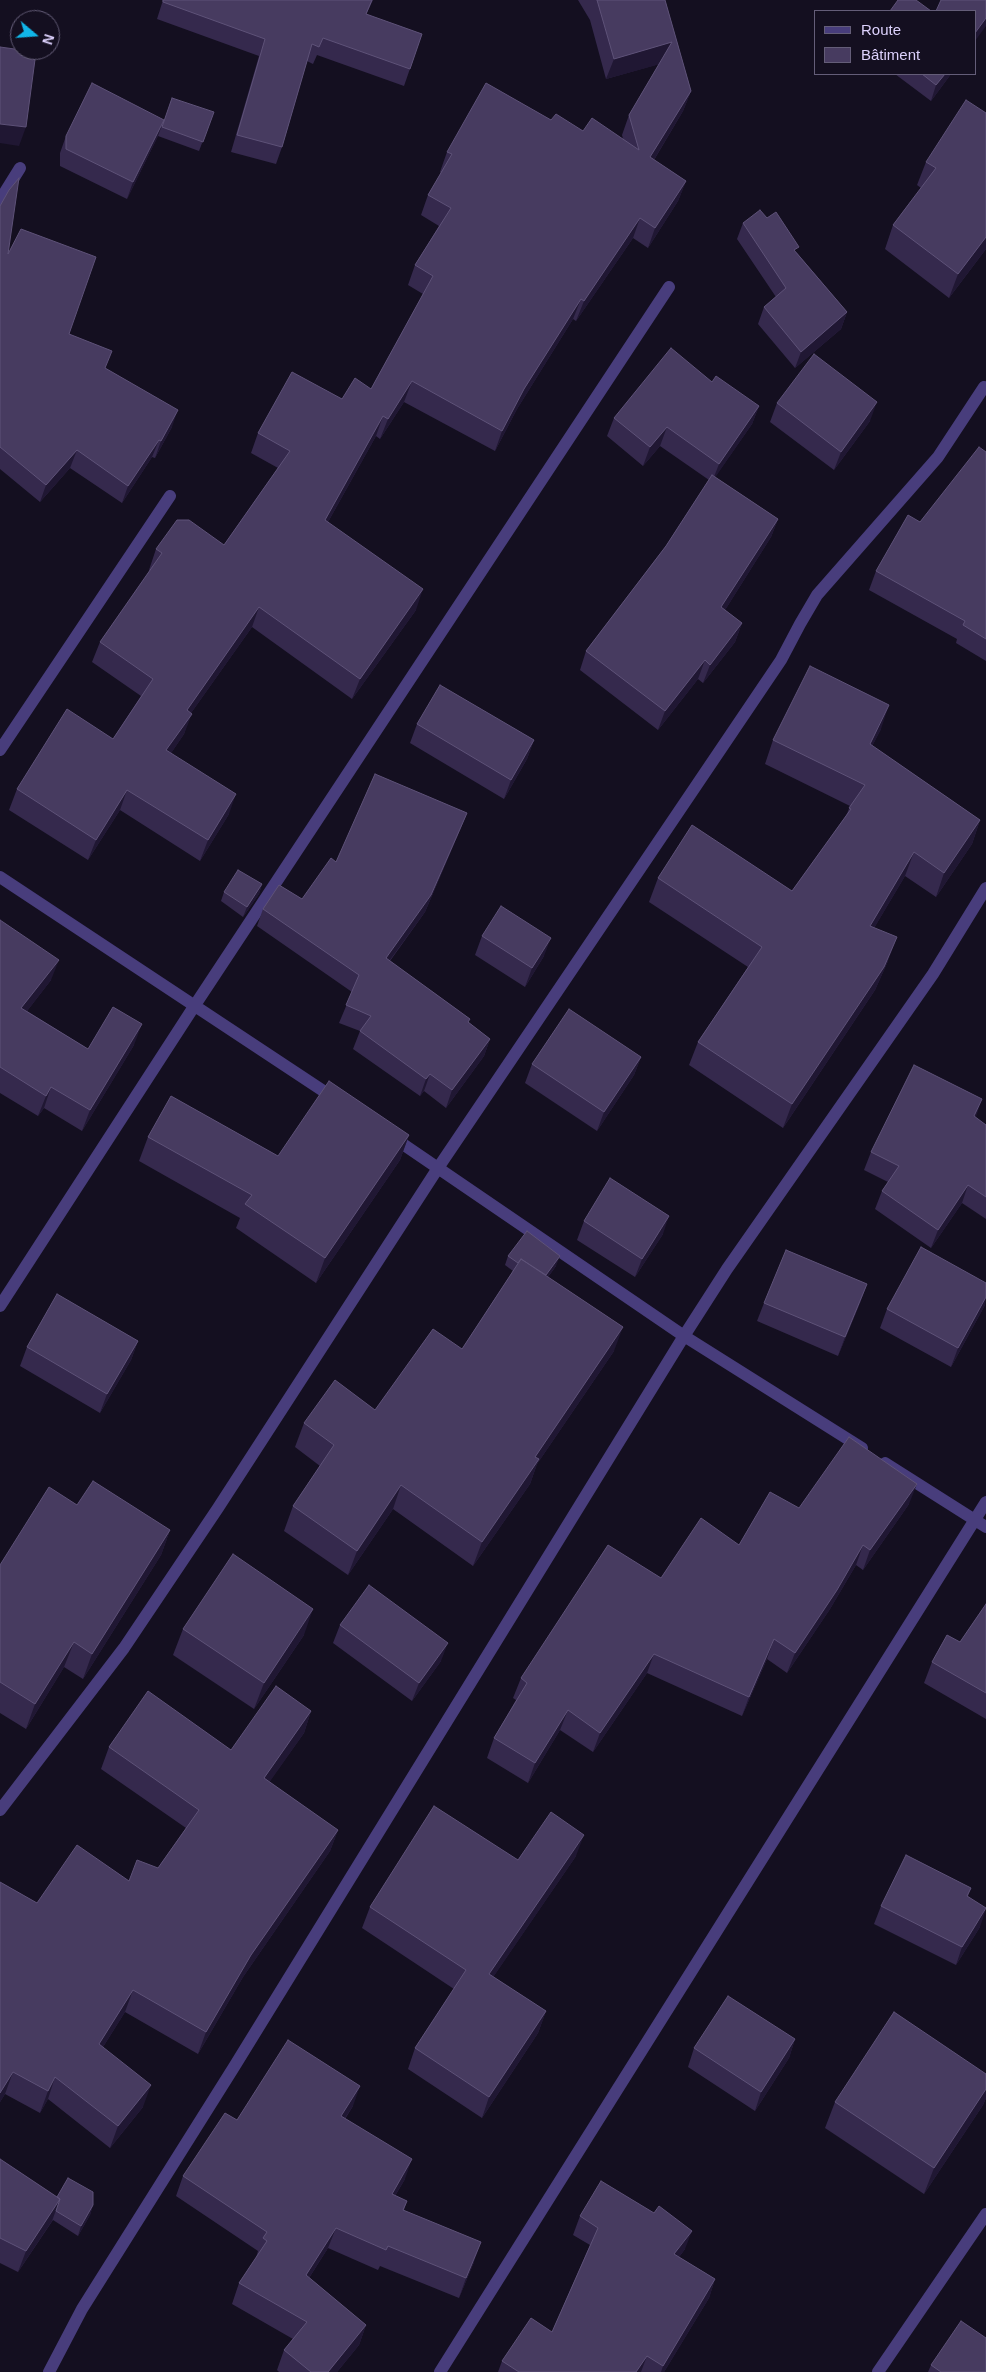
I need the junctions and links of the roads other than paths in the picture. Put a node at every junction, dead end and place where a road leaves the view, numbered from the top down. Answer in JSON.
{"nodes":[{"id":1,"x":20,"y":168,"type":"dead end"},
{"id":2,"x":0,"y":200,"type":"edge"},
{"id":3,"x":670,"y":287,"type":"dead end"},
{"id":4,"x":984,"y":387,"type":"dead end"},
{"id":5,"x":170,"y":496,"type":"dead end"},
{"id":6,"x":0,"y":750,"type":"edge"},
{"id":7,"x":0,"y":878,"type":"edge"},
{"id":8,"x":986,"y":888,"type":"edge"},
{"id":9,"x":194,"y":1005,"type":"junction"},
{"id":10,"x":349,"y":1108,"type":"edge"},
{"id":11,"x":381,"y":1130,"type":"edge"},
{"id":12,"x":438,"y":1168,"type":"junction"},
{"id":13,"x":0,"y":1306,"type":"edge"},
{"id":14,"x":684,"y":1336,"type":"junction"},
{"id":15,"x":986,"y":1502,"type":"edge"},
{"id":16,"x":975,"y":1520,"type":"junction"},
{"id":17,"x":986,"y":1527,"type":"edge"},
{"id":18,"x":0,"y":1810,"type":"edge"},
{"id":19,"x":986,"y":2214,"type":"edge"},
{"id":20,"x":49,"y":2372,"type":"edge"},
{"id":21,"x":440,"y":2372,"type":"edge"},
{"id":22,"x":878,"y":2372,"type":"edge"}],
"edges":[{"from":1,"to":2,"type":"street"},
{"from":3,"to":9,"type":"street"},
{"from":4,"to":12,"type":"street"},
{"from":5,"to":6,"type":"street"},
{"from":7,"to":9,"type":"street"},
{"from":8,"to":14,"type":"street"},
{"from":9,"to":10,"type":"street"},
{"from":9,"to":13,"type":"street"},
{"from":11,"to":12,"type":"street"},
{"from":12,"to":14,"type":"street"},
{"from":12,"to":18,"type":"street"},
{"from":14,"to":16,"type":"street"},
{"from":14,"to":20,"type":"street"},
{"from":15,"to":16,"type":"street"},
{"from":16,"to":17,"type":"street"},
{"from":16,"to":21,"type":"street"},
{"from":19,"to":22,"type":"street"}]}
